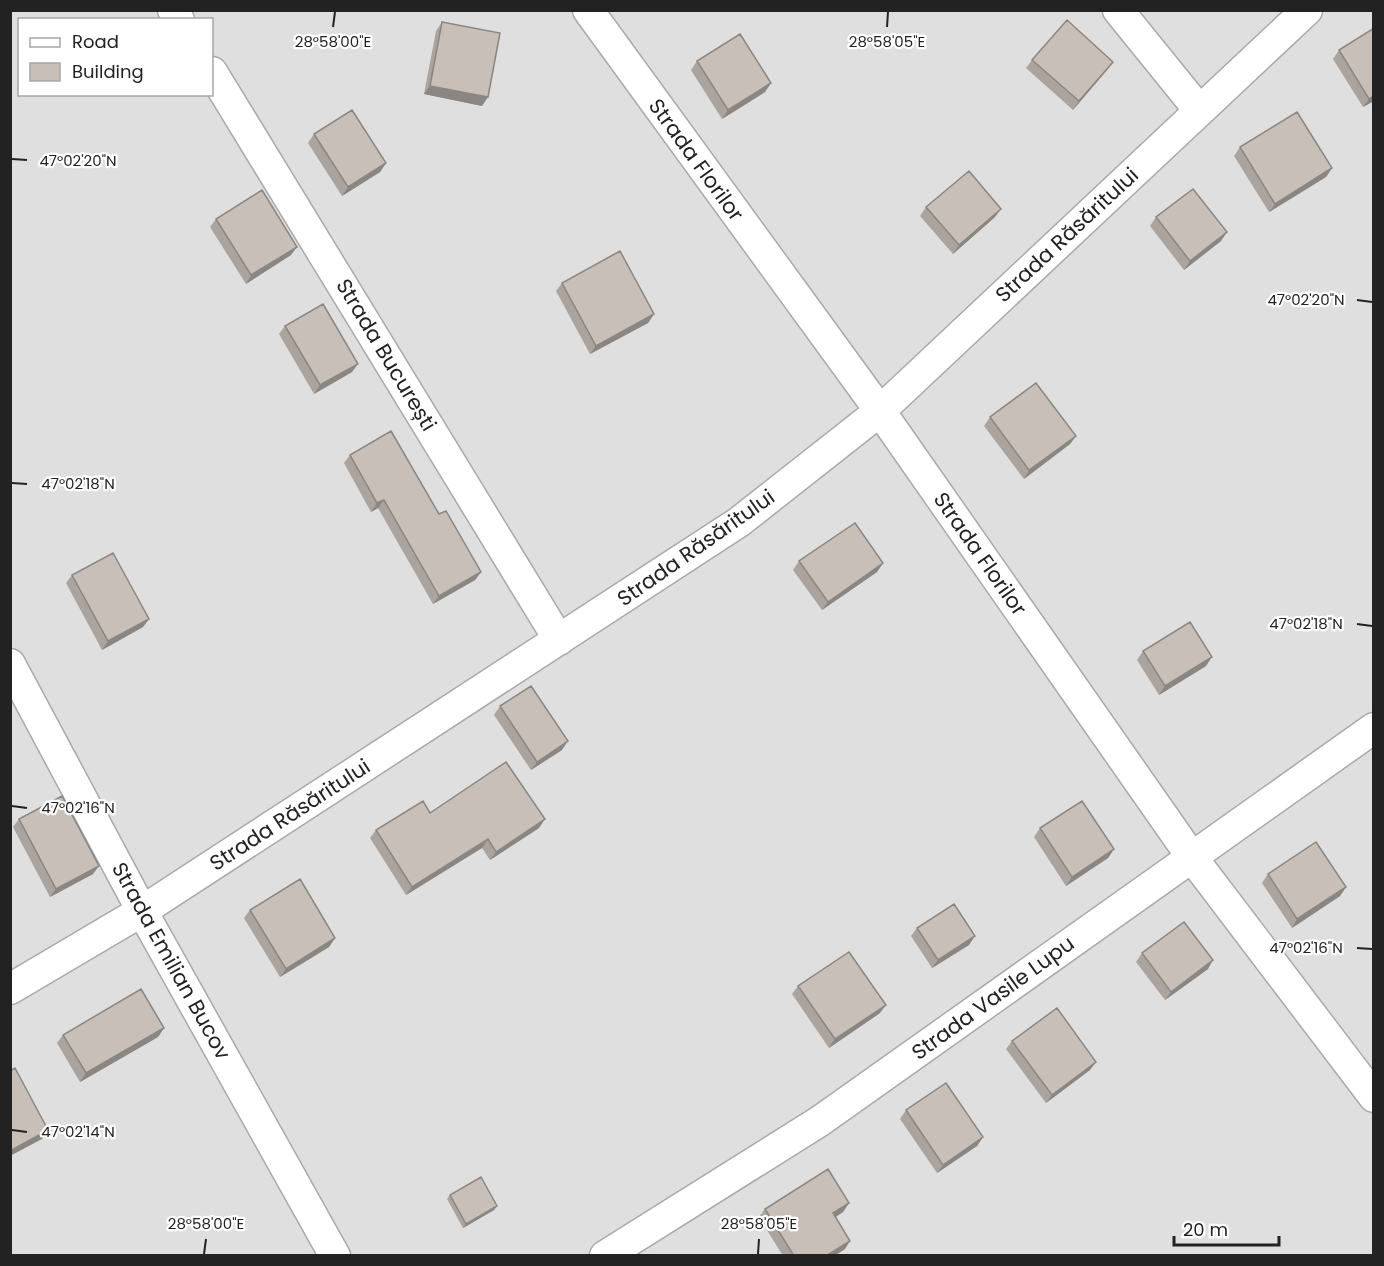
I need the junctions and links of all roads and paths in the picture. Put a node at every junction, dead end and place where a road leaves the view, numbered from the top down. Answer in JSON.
{"nodes":[{"id":1,"x":588,"y":10,"type":"edge"},
{"id":2,"x":1118,"y":10,"type":"edge"},
{"id":3,"x":1307,"y":10,"type":"edge"},
{"id":4,"x":213,"y":74,"type":"edge"},
{"id":5,"x":1199,"y":110,"type":"junction"},
{"id":6,"x":880,"y":411,"type":"junction"},
{"id":7,"x":559,"y":640,"type":"junction"},
{"id":8,"x":10,"y":664,"type":"edge"},
{"id":9,"x":1374,"y":728,"type":"edge"},
{"id":10,"x":1191,"y":856,"type":"junction"},
{"id":11,"x":142,"y":912,"type":"junction"},
{"id":12,"x":10,"y":989,"type":"edge"},
{"id":13,"x":1374,"y":1097,"type":"edge"},
{"id":14,"x":335,"y":1256,"type":"edge"},
{"id":15,"x":605,"y":1256,"type":"edge"}],
"edges":[{"from":1,"to":6,"type":"street","name":"Strada Florilor"},
{"from":2,"to":5,"type":"street"},
{"from":3,"to":5,"type":"street","name":"Strada Răsăritului"},
{"from":4,"to":7,"type":"street","name":"Strada București"},
{"from":5,"to":6,"type":"street","name":"Strada Răsăritului"},
{"from":6,"to":7,"type":"street","name":"Strada Răsăritului"},
{"from":6,"to":10,"type":"street","name":"Strada Florilor"},
{"from":7,"to":11,"type":"street","name":"Strada Răsăritului"},
{"from":8,"to":11,"type":"street","name":"Strada Emilian Bucov"},
{"from":9,"to":10,"type":"street","name":"Strada Vasile Lupu"},
{"from":10,"to":13,"type":"street","name":"Strada Florilor"},
{"from":10,"to":15,"type":"street","name":"Strada Vasile Lupu"},
{"from":11,"to":12,"type":"street","name":"Strada Răsăritului"},
{"from":11,"to":14,"type":"street","name":"Strada Emilian Bucov"}]}
